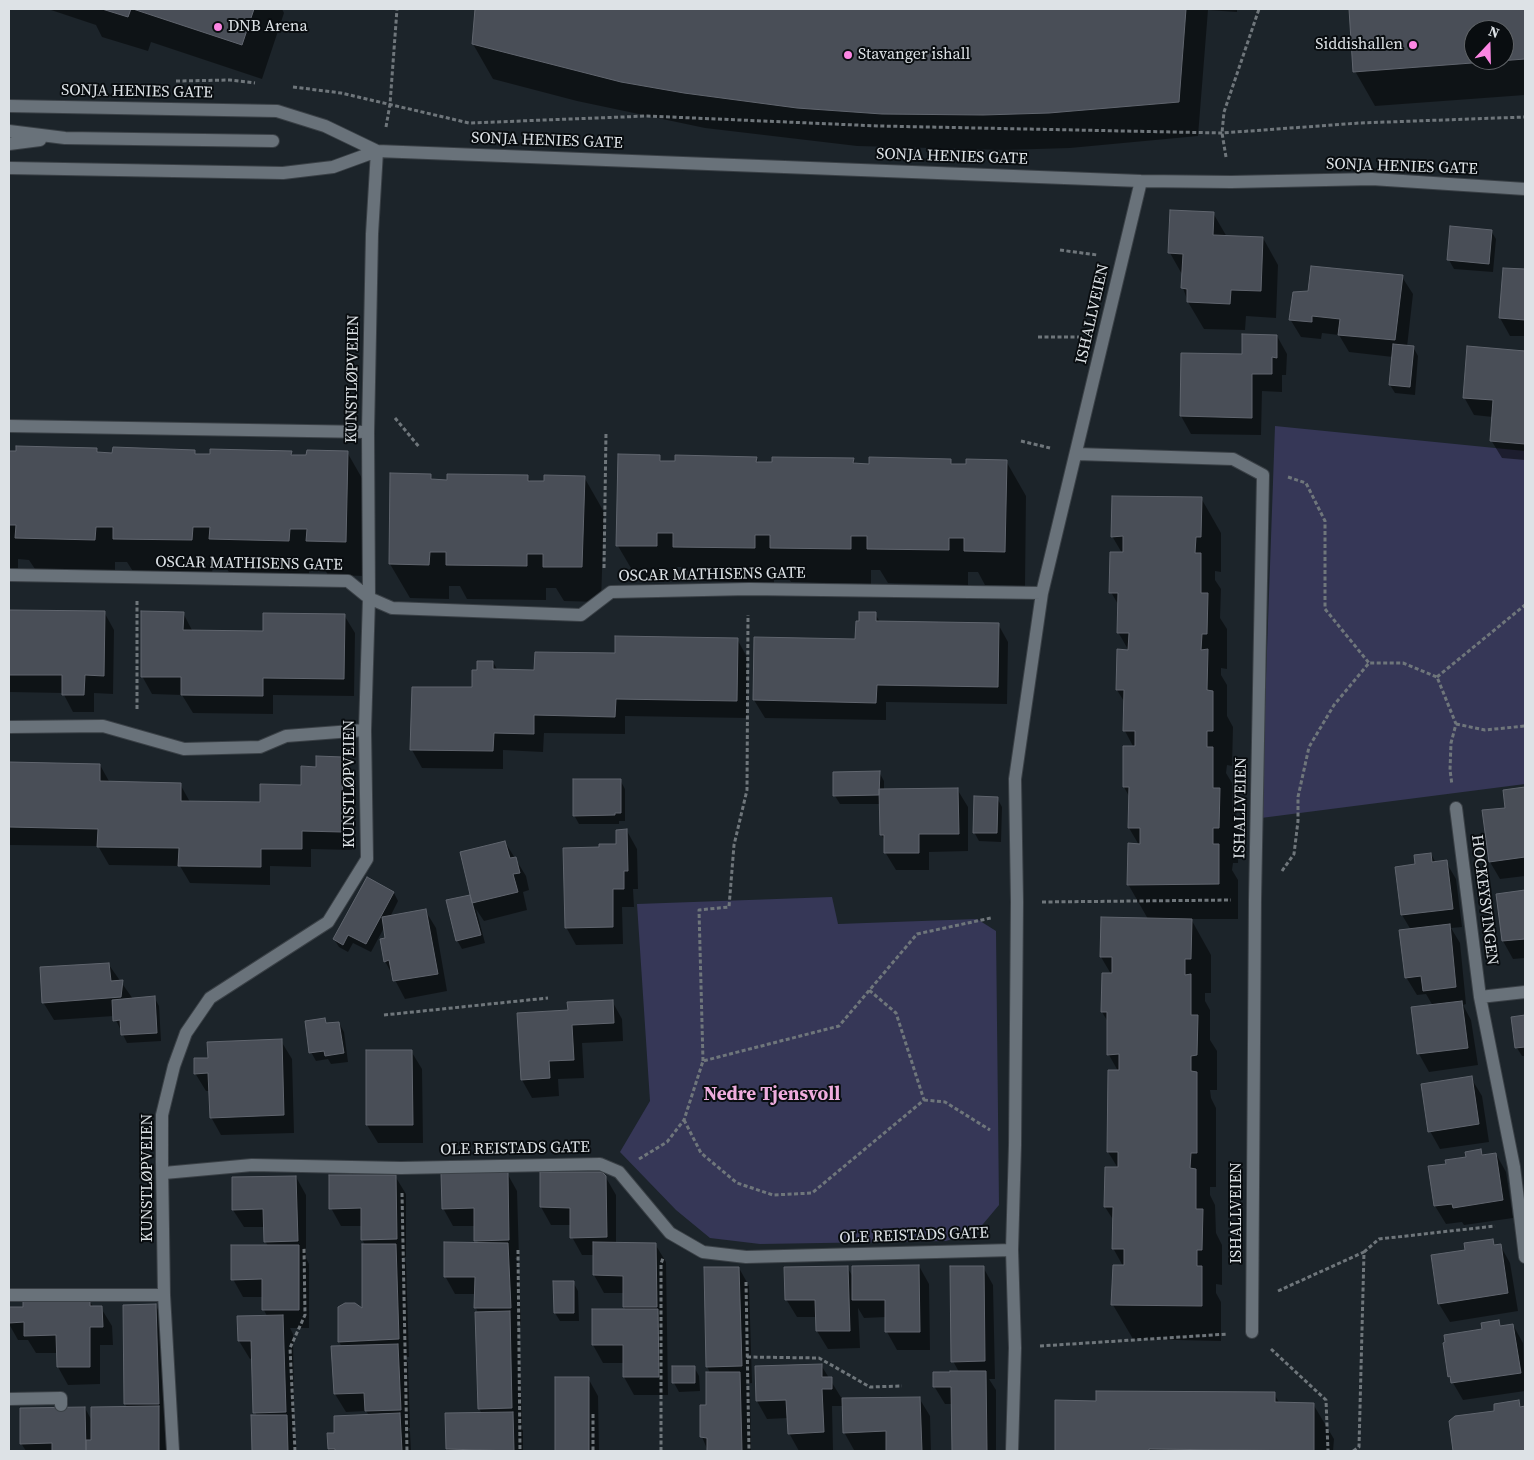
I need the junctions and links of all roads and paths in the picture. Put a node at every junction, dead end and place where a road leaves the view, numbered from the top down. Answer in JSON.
{"nodes":[{"id":1,"x":397,"y":9,"type":"edge"},
{"id":2,"x":1259,"y":9,"type":"edge"},
{"id":3,"x":230,"y":80,"type":"dead end"},
{"id":4,"x":258,"y":83,"type":"dead end"},
{"id":5,"x":286,"y":86,"type":"dead end"},
{"id":6,"x":390,"y":104,"type":"junction"},
{"id":7,"x":9,"y":106,"type":"edge"},
{"id":8,"x":1525,"y":117,"type":"edge"},
{"id":9,"x":9,"y":132,"type":"edge"},
{"id":10,"x":1222,"y":133,"type":"junction"},
{"id":11,"x":65,"y":138,"type":"junction"},
{"id":12,"x":274,"y":141,"type":"dead end"},
{"id":13,"x":9,"y":144,"type":"edge"},
{"id":14,"x":377,"y":151,"type":"junction"},
{"id":15,"x":9,"y":168,"type":"edge"},
{"id":16,"x":1141,"y":181,"type":"junction"},
{"id":17,"x":1231,"y":182,"type":"junction"},
{"id":18,"x":1525,"y":189,"type":"edge"},
{"id":19,"x":1060,"y":250,"type":"dead end"},
{"id":20,"x":1123,"y":259,"type":"junction"},
{"id":21,"x":1038,"y":337,"type":"dead end"},
{"id":22,"x":1104,"y":337,"type":"junction"},
{"id":23,"x":9,"y":426,"type":"edge"},
{"id":24,"x":368,"y":432,"type":"junction"},
{"id":25,"x":606,"y":432,"type":"dead end"},
{"id":26,"x":1077,"y":454,"type":"junction"},
{"id":27,"x":1264,"y":475,"type":"junction"},
{"id":28,"x":9,"y":575,"type":"edge"},
{"id":29,"x":137,"y":578,"type":"junction"},
{"id":30,"x":749,"y":589,"type":"junction"},
{"id":31,"x":611,"y":592,"type":"junction"},
{"id":32,"x":1042,"y":593,"type":"junction"},
{"id":33,"x":369,"y":598,"type":"junction"},
{"id":34,"x":1525,"y":605,"type":"edge"},
{"id":35,"x":1369,"y":663,"type":"dead end"},
{"id":36,"x":1399,"y":663,"type":"dead end"},
{"id":37,"x":1437,"y":677,"type":"junction"},
{"id":38,"x":1456,"y":724,"type":"junction"},
{"id":39,"x":1525,"y":726,"type":"edge"},
{"id":40,"x":9,"y":727,"type":"edge"},
{"id":41,"x":365,"y":730,"type":"junction"},
{"id":42,"x":137,"y":736,"type":"junction"},
{"id":43,"x":1456,"y":808,"type":"joint"},
{"id":44,"x":1016,"y":912,"type":"junction"},
{"id":45,"x":869,"y":990,"type":"junction"},
{"id":46,"x":1525,"y":992,"type":"edge"},
{"id":47,"x":1480,"y":997,"type":"junction"},
{"id":48,"x":548,"y":998,"type":"dead end"},
{"id":49,"x":384,"y":1015,"type":"dead end"},
{"id":50,"x":704,"y":1061,"type":"junction"},
{"id":51,"x":924,"y":1100,"type":"junction"},
{"id":52,"x":684,"y":1120,"type":"junction"},
{"id":53,"x":1015,"y":1145,"type":"junction"},
{"id":54,"x":401,"y":1168,"type":"junction"},
{"id":55,"x":619,"y":1172,"type":"junction"},
{"id":56,"x":164,"y":1173,"type":"junction"},
{"id":57,"x":1521,"y":1223,"type":"junction"},
{"id":58,"x":670,"y":1233,"type":"junction"},
{"id":59,"x":304,"y":1247,"type":"dead end"},
{"id":60,"x":518,"y":1250,"type":"dead end"},
{"id":61,"x":1012,"y":1250,"type":"junction"},
{"id":62,"x":1364,"y":1252,"type":"junction"},
{"id":63,"x":746,"y":1257,"type":"junction"},
{"id":64,"x":1525,"y":1257,"type":"edge"},
{"id":65,"x":9,"y":1295,"type":"edge"},
{"id":66,"x":164,"y":1296,"type":"junction"},
{"id":67,"x":1252,"y":1303,"type":"junction"},
{"id":68,"x":1252,"y":1332,"type":"junction"},
{"id":69,"x":1015,"y":1348,"type":"junction"},
{"id":70,"x":747,"y":1357,"type":"junction"},
{"id":71,"x":902,"y":1386,"type":"dead end"},
{"id":72,"x":9,"y":1399,"type":"edge"},
{"id":73,"x":61,"y":1405,"type":"dead end"},
{"id":74,"x":593,"y":1414,"type":"dead end"},
{"id":75,"x":173,"y":1451,"type":"edge"},
{"id":76,"x":295,"y":1451,"type":"edge"},
{"id":77,"x":407,"y":1451,"type":"edge"},
{"id":78,"x":520,"y":1451,"type":"edge"},
{"id":79,"x":593,"y":1451,"type":"edge"},
{"id":80,"x":661,"y":1451,"type":"edge"},
{"id":81,"x":749,"y":1451,"type":"edge"},
{"id":82,"x":1012,"y":1451,"type":"edge"},
{"id":83,"x":1328,"y":1451,"type":"edge"},
{"id":84,"x":1353,"y":1451,"type":"edge"}],
"edges":[{"from":1,"to":6,"type":"path"},
{"from":2,"to":10,"type":"path"},
{"from":3,"to":4,"type":"path"},
{"from":5,"to":6,"type":"path"},
{"from":6,"to":10,"type":"path"},
{"from":6,"to":14,"type":"path"},
{"from":7,"to":14,"type":"street","name":"SONJA HENIES GATE"},
{"from":8,"to":10,"type":"path"},
{"from":9,"to":11,"type":"street"},
{"from":10,"to":17,"type":"path"},
{"from":11,"to":12,"type":"street"},
{"from":11,"to":13,"type":"street"},
{"from":14,"to":15,"type":"street","name":"SONJA HENIES GATE"},
{"from":14,"to":16,"type":"street","name":"SONJA HENIES GATE"},
{"from":14,"to":24,"type":"street","name":"KUNSTLØPVEIEN"},
{"from":16,"to":17,"type":"street","name":"SONJA HENIES GATE"},
{"from":16,"to":20,"type":"street","name":"ISHALLVEIEN"},
{"from":17,"to":18,"type":"street","name":"SONJA HENIES GATE"},
{"from":19,"to":20,"type":"path"},
{"from":20,"to":22,"type":"street","name":"ISHALLVEIEN"},
{"from":21,"to":22,"type":"path"},
{"from":22,"to":26,"type":"street","name":"ISHALLVEIEN"},
{"from":23,"to":24,"type":"street"},
{"from":24,"to":33,"type":"street","name":"KUNSTLØPVEIEN"},
{"from":25,"to":31,"type":"path"},
{"from":26,"to":27,"type":"street"},
{"from":26,"to":32,"type":"street","name":"ISHALLVEIEN"},
{"from":27,"to":35,"type":"path"},
{"from":27,"to":67,"type":"street","name":"ISHALLVEIEN"},
{"from":28,"to":29,"type":"street","name":"OSCAR MATHISENS GATE"},
{"from":29,"to":33,"type":"street","name":"OSCAR MATHISENS GATE"},
{"from":29,"to":42,"type":"path"},
{"from":30,"to":31,"type":"street","name":"OSCAR MATHISENS GATE"},
{"from":30,"to":32,"type":"street","name":"OSCAR MATHISENS GATE"},
{"from":30,"to":50,"type":"path"},
{"from":31,"to":33,"type":"street","name":"OSCAR MATHISENS GATE"},
{"from":32,"to":44,"type":"street","name":"ISHALLVEIEN"},
{"from":33,"to":41,"type":"street","name":"KUNSTLØPVEIEN"},
{"from":34,"to":37,"type":"path"},
{"from":36,"to":37,"type":"path"},
{"from":37,"to":38,"type":"path"},
{"from":38,"to":39,"type":"path"},
{"from":38,"to":43,"type":"path"},
{"from":40,"to":42,"type":"street"},
{"from":41,"to":42,"type":"street"},
{"from":41,"to":56,"type":"street","name":"KUNSTLØPVEIEN"},
{"from":43,"to":47,"type":"street","name":"HOCKEYSVINGEN"},
{"from":44,"to":45,"type":"path"},
{"from":44,"to":53,"type":"street","name":"ISHALLVEIEN"},
{"from":45,"to":50,"type":"path"},
{"from":45,"to":51,"type":"path"},
{"from":46,"to":47,"type":"street"},
{"from":47,"to":57,"type":"street","name":"HOCKEYSVINGEN"},
{"from":48,"to":49,"type":"path"},
{"from":50,"to":52,"type":"path"},
{"from":51,"to":52,"type":"path"},
{"from":51,"to":53,"type":"path"},
{"from":52,"to":55,"type":"path"},
{"from":53,"to":61,"type":"street","name":"ISHALLVEIEN"},
{"from":54,"to":55,"type":"street","name":"OLE REISTADS GATE"},
{"from":54,"to":56,"type":"street","name":"OLE REISTADS GATE"},
{"from":54,"to":77,"type":"path"},
{"from":55,"to":58,"type":"street","name":"OLE REISTADS GATE"},
{"from":56,"to":66,"type":"street","name":"KUNSTLØPVEIEN"},
{"from":57,"to":62,"type":"path"},
{"from":57,"to":64,"type":"street","name":"HOCKEYSVINGEN"},
{"from":58,"to":63,"type":"street","name":"OLE REISTADS GATE"},
{"from":58,"to":80,"type":"path"},
{"from":59,"to":76,"type":"path"},
{"from":60,"to":78,"type":"path"},
{"from":61,"to":63,"type":"street","name":"OLE REISTADS GATE"},
{"from":61,"to":69,"type":"street","name":"ISHALLVEIEN"},
{"from":62,"to":67,"type":"path"},
{"from":62,"to":84,"type":"path"},
{"from":63,"to":70,"type":"path"},
{"from":65,"to":66,"type":"street"},
{"from":66,"to":75,"type":"street","name":"KUNSTLØPVEIEN"},
{"from":67,"to":68,"type":"street","name":"ISHALLVEIEN"},
{"from":68,"to":69,"type":"path"},
{"from":68,"to":83,"type":"path"},
{"from":69,"to":82,"type":"street","name":"ISHALLVEIEN"},
{"from":70,"to":71,"type":"path"},
{"from":70,"to":81,"type":"path"},
{"from":72,"to":73,"type":"street"},
{"from":74,"to":79,"type":"path"}]}
